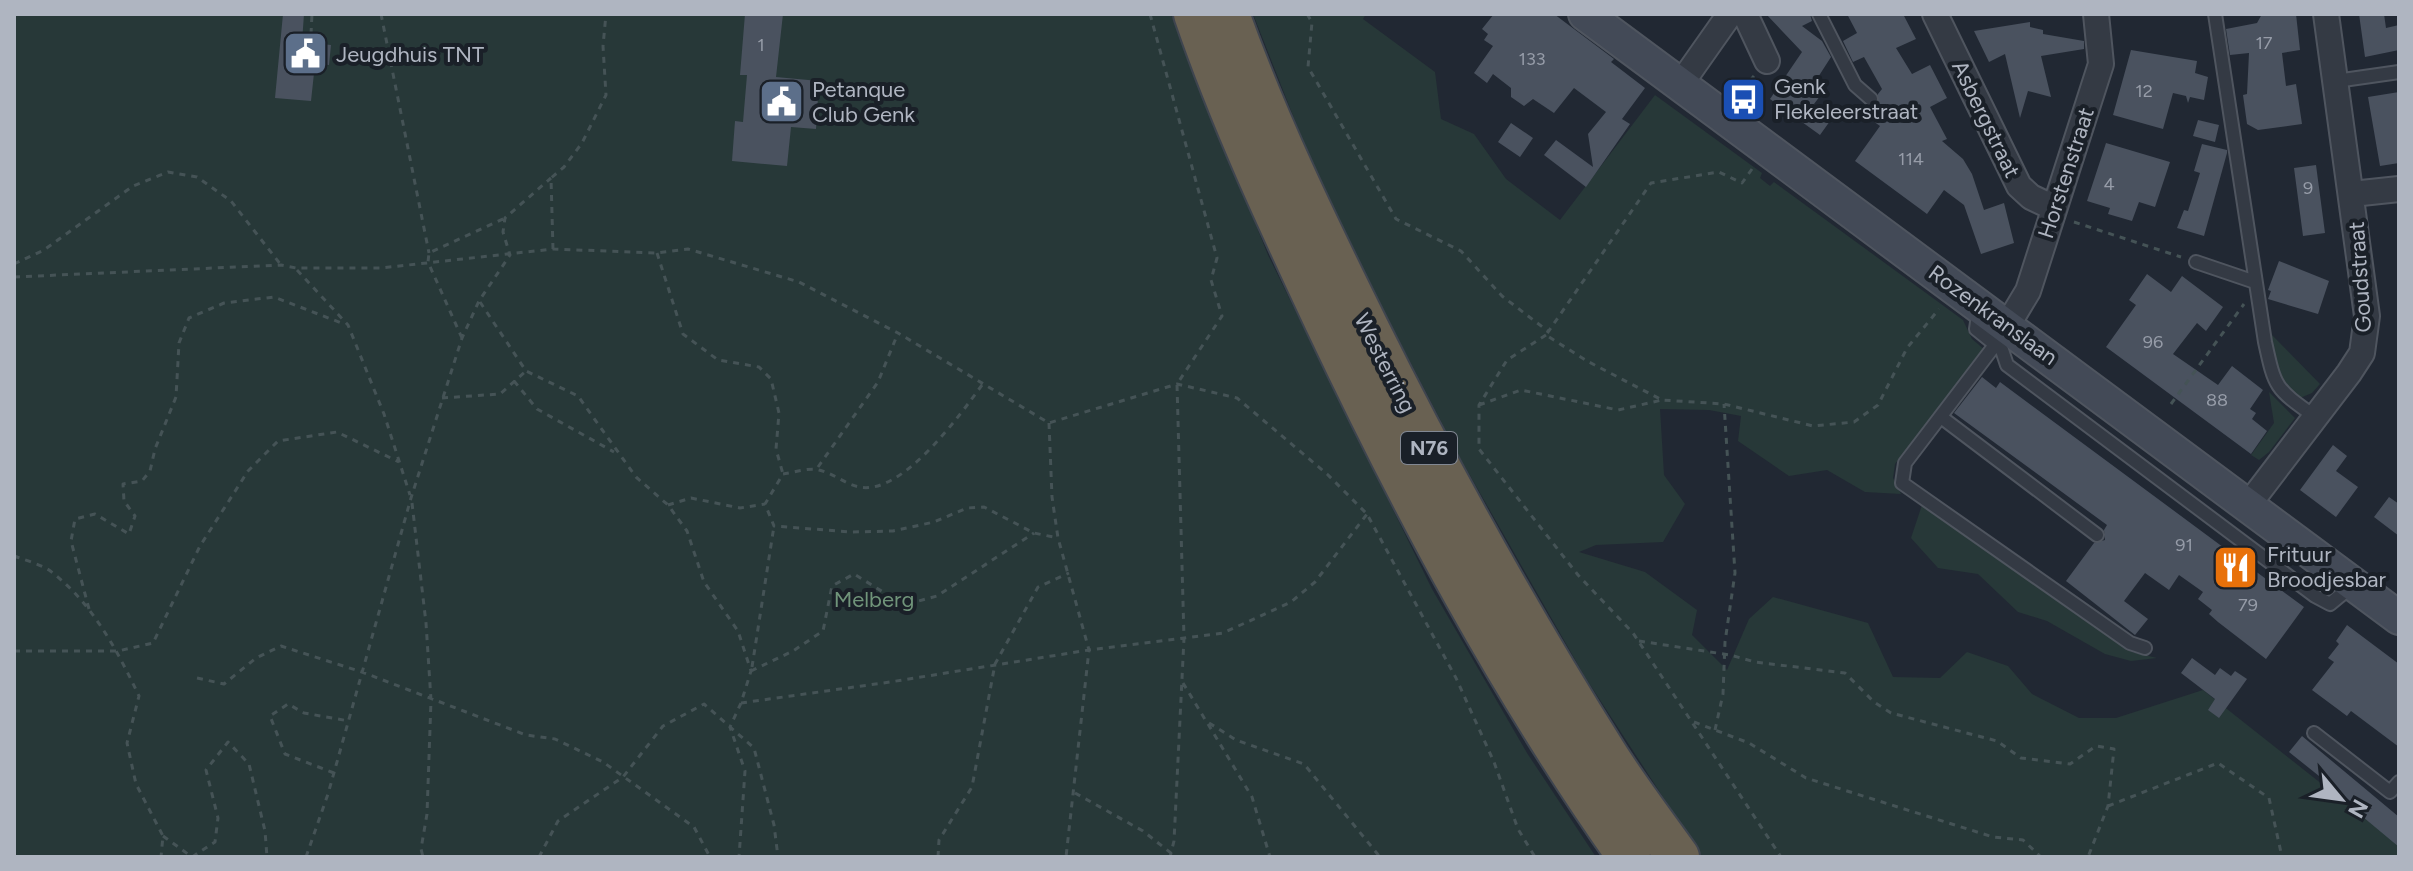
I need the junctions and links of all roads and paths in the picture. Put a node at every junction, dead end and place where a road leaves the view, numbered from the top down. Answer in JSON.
{"nodes":[{"id":1,"x":312,"y":14,"type":"edge"},
{"id":2,"x":381,"y":14,"type":"edge"},
{"id":3,"x":606,"y":14,"type":"edge"},
{"id":4,"x":1150,"y":14,"type":"edge"},
{"id":5,"x":1195,"y":14,"type":"edge"},
{"id":6,"x":1228,"y":14,"type":"edge"},
{"id":7,"x":1307,"y":14,"type":"edge"},
{"id":8,"x":1585,"y":14,"type":"edge"},
{"id":9,"x":1607,"y":14,"type":"edge"},
{"id":10,"x":1730,"y":14,"type":"edge"},
{"id":11,"x":1745,"y":14,"type":"edge"},
{"id":12,"x":1819,"y":14,"type":"edge"},
{"id":13,"x":1935,"y":14,"type":"edge"},
{"id":14,"x":2096,"y":14,"type":"edge"},
{"id":15,"x":2215,"y":14,"type":"edge"},
{"id":16,"x":2326,"y":14,"type":"edge"},
{"id":17,"x":311,"y":34,"type":"dead end"},
{"id":18,"x":1767,"y":61,"type":"dead end"},
{"id":19,"x":2399,"y":72,"type":"edge"},
{"id":20,"x":1684,"y":79,"type":"junction"},
{"id":21,"x":2336,"y":81,"type":"junction"},
{"id":22,"x":1871,"y":99,"type":"dead end"},
{"id":23,"x":1755,"y":165,"type":"dead end"},
{"id":24,"x":551,"y":178,"type":"junction"},
{"id":25,"x":2399,"y":189,"type":"edge"},
{"id":26,"x":2352,"y":194,"type":"junction"},
{"id":27,"x":2061,"y":214,"type":"junction"},
{"id":28,"x":505,"y":218,"type":"junction"},
{"id":29,"x":553,"y":249,"type":"junction"},
{"id":30,"x":429,"y":253,"type":"junction"},
{"id":31,"x":657,"y":253,"type":"junction"},
{"id":32,"x":510,"y":255,"type":"junction"},
{"id":33,"x":428,"y":262,"type":"junction"},
{"id":34,"x":2196,"y":262,"type":"joint"},
{"id":35,"x":14,"y":264,"type":"edge"},
{"id":36,"x":281,"y":265,"type":"junction"},
{"id":37,"x":296,"y":268,"type":"junction"},
{"id":38,"x":14,"y":277,"type":"edge"},
{"id":39,"x":2256,"y":284,"type":"junction"},
{"id":40,"x":479,"y":301,"type":"junction"},
{"id":41,"x":1944,"y":303,"type":"dead end"},
{"id":42,"x":348,"y":325,"type":"junction"},
{"id":43,"x":2006,"y":328,"type":"junction"},
{"id":44,"x":898,"y":333,"type":"junction"},
{"id":45,"x":1547,"y":333,"type":"junction"},
{"id":46,"x":462,"y":338,"type":"junction"},
{"id":47,"x":526,"y":371,"type":"junction"},
{"id":48,"x":514,"y":381,"type":"junction"},
{"id":49,"x":1177,"y":384,"type":"junction"},
{"id":50,"x":982,"y":385,"type":"junction"},
{"id":51,"x":442,"y":398,"type":"junction"},
{"id":52,"x":1662,"y":400,"type":"junction"},
{"id":53,"x":1724,"y":404,"type":"junction"},
{"id":54,"x":2171,"y":404,"type":"dead end"},
{"id":55,"x":1479,"y":405,"type":"junction"},
{"id":56,"x":2314,"y":416,"type":"junction"},
{"id":57,"x":1941,"y":417,"type":"junction"},
{"id":58,"x":1049,"y":423,"type":"junction"},
{"id":59,"x":618,"y":454,"type":"junction"},
{"id":60,"x":401,"y":463,"type":"junction"},
{"id":61,"x":817,"y":469,"type":"junction"},
{"id":62,"x":783,"y":474,"type":"junction"},
{"id":63,"x":411,"y":498,"type":"junction"},
{"id":64,"x":2253,"y":499,"type":"junction"},
{"id":65,"x":765,"y":504,"type":"junction"},
{"id":66,"x":668,"y":505,"type":"junction"},
{"id":67,"x":1367,"y":514,"type":"junction"},
{"id":68,"x":774,"y":526,"type":"junction"},
{"id":69,"x":1034,"y":533,"type":"junction"},
{"id":70,"x":2097,"y":535,"type":"dead end"},
{"id":71,"x":1058,"y":538,"type":"junction"},
{"id":72,"x":14,"y":556,"type":"edge"},
{"id":73,"x":1069,"y":573,"type":"junction"},
{"id":74,"x":2359,"y":579,"type":"junction"},
{"id":75,"x":2399,"y":601,"type":"edge"},
{"id":76,"x":89,"y":609,"type":"junction"},
{"id":77,"x":2399,"y":618,"type":"edge"},
{"id":78,"x":1184,"y":638,"type":"junction"},
{"id":79,"x":1638,"y":641,"type":"junction"},
{"id":80,"x":2145,"y":648,"type":"dead end"},
{"id":81,"x":1089,"y":650,"type":"junction"},
{"id":82,"x":14,"y":651,"type":"edge"},
{"id":83,"x":118,"y":651,"type":"junction"},
{"id":84,"x":1725,"y":654,"type":"junction"},
{"id":85,"x":995,"y":664,"type":"junction"},
{"id":86,"x":751,"y":671,"type":"junction"},
{"id":87,"x":362,"y":672,"type":"junction"},
{"id":88,"x":197,"y":678,"type":"dead end"},
{"id":89,"x":1183,"y":683,"type":"junction"},
{"id":90,"x":431,"y":700,"type":"junction"},
{"id":91,"x":741,"y":703,"type":"junction"},
{"id":92,"x":349,"y":721,"type":"junction"},
{"id":93,"x":1206,"y":721,"type":"junction"},
{"id":94,"x":1694,"y":722,"type":"junction"},
{"id":95,"x":730,"y":727,"type":"junction"},
{"id":96,"x":1715,"y":730,"type":"junction"},
{"id":97,"x":2314,"y":733,"type":"dead end"},
{"id":98,"x":334,"y":773,"type":"junction"},
{"id":99,"x":623,"y":777,"type":"junction"},
{"id":100,"x":2399,"y":782,"type":"edge"},
{"id":101,"x":1074,"y":793,"type":"junction"},
{"id":102,"x":2108,"y":806,"type":"junction"},
{"id":103,"x":163,"y":836,"type":"junction"},
{"id":104,"x":1170,"y":856,"type":"edge"},
{"id":105,"x":161,"y":857,"type":"edge"},
{"id":106,"x":267,"y":857,"type":"edge"},
{"id":107,"x":306,"y":857,"type":"edge"},
{"id":108,"x":423,"y":857,"type":"edge"},
{"id":109,"x":539,"y":857,"type":"edge"},
{"id":110,"x":710,"y":857,"type":"edge"},
{"id":111,"x":739,"y":857,"type":"edge"},
{"id":112,"x":778,"y":857,"type":"edge"},
{"id":113,"x":938,"y":857,"type":"edge"},
{"id":114,"x":1066,"y":857,"type":"edge"},
{"id":115,"x":1176,"y":857,"type":"edge"},
{"id":116,"x":1270,"y":857,"type":"edge"},
{"id":117,"x":1380,"y":857,"type":"edge"},
{"id":118,"x":1535,"y":857,"type":"edge"},
{"id":119,"x":1629,"y":857,"type":"edge"},
{"id":120,"x":1678,"y":857,"type":"edge"},
{"id":121,"x":1781,"y":857,"type":"edge"},
{"id":122,"x":2041,"y":857,"type":"edge"},
{"id":123,"x":2088,"y":857,"type":"edge"},
{"id":124,"x":2282,"y":857,"type":"edge"}],
"edges":[{"from":1,"to":17,"type":"path"},
{"from":2,"to":30,"type":"path"},
{"from":3,"to":24,"type":"path"},
{"from":4,"to":49,"type":"path"},
{"from":5,"to":119,"type":"highway","name":"Westerring","number":"N76"},
{"from":6,"to":120,"type":"highway","name":"Westerring","number":"N76"},
{"from":7,"to":45,"type":"path"},
{"from":8,"to":20,"type":"street","name":"Rozenkranslaan"},
{"from":9,"to":20,"type":"street","name":"Rozenkranslaan"},
{"from":10,"to":20,"type":"street"},
{"from":11,"to":18,"type":"street"},
{"from":12,"to":22,"type":"lane"},
{"from":13,"to":27,"type":"street","name":"Asbergstraat"},
{"from":14,"to":27,"type":"street","name":"Horstenstraat"},
{"from":15,"to":39,"type":"lane"},
{"from":16,"to":21,"type":"street","name":"Goudstraat"},
{"from":19,"to":21,"type":"lane"},
{"from":20,"to":43,"type":"street","name":"Rozenkranslaan"},
{"from":20,"to":43,"type":"street","name":"Rozenkranslaan"},
{"from":21,"to":26,"type":"street","name":"Goudstraat"},
{"from":23,"to":45,"type":"path"},
{"from":24,"to":28,"type":"path"},
{"from":24,"to":29,"type":"path"},
{"from":25,"to":26,"type":"street"},
{"from":26,"to":56,"type":"street","name":"Goudstraat"},
{"from":27,"to":34,"type":"path"},
{"from":27,"to":43,"type":"street","name":"Horstenstraat"},
{"from":28,"to":30,"type":"path"},
{"from":28,"to":32,"type":"path"},
{"from":29,"to":31,"type":"path"},
{"from":29,"to":32,"type":"path"},
{"from":30,"to":33,"type":"path"},
{"from":31,"to":44,"type":"path"},
{"from":31,"to":62,"type":"path"},
{"from":32,"to":33,"type":"path"},
{"from":32,"to":40,"type":"path"},
{"from":33,"to":37,"type":"path"},
{"from":33,"to":46,"type":"path"},
{"from":34,"to":39,"type":"lane"},
{"from":35,"to":36,"type":"path"},
{"from":36,"to":37,"type":"path"},
{"from":36,"to":38,"type":"path"},
{"from":37,"to":42,"type":"path"},
{"from":39,"to":54,"type":"path"},
{"from":39,"to":56,"type":"lane"},
{"from":40,"to":46,"type":"path"},
{"from":40,"to":47,"type":"path"},
{"from":41,"to":53,"type":"path"},
{"from":42,"to":60,"type":"path"},
{"from":42,"to":76,"type":"path"},
{"from":43,"to":57,"type":"lane"},
{"from":43,"to":64,"type":"street","name":"Rozenkranslaan"},
{"from":43,"to":74,"type":"lane"},
{"from":44,"to":50,"type":"path"},
{"from":44,"to":61,"type":"path"},
{"from":45,"to":52,"type":"path"},
{"from":45,"to":55,"type":"path"},
{"from":46,"to":51,"type":"path"},
{"from":47,"to":48,"type":"path"},
{"from":47,"to":59,"type":"path"},
{"from":48,"to":51,"type":"path"},
{"from":48,"to":59,"type":"path"},
{"from":49,"to":58,"type":"path"},
{"from":49,"to":67,"type":"path"},
{"from":49,"to":78,"type":"path"},
{"from":50,"to":58,"type":"path"},
{"from":50,"to":61,"type":"path"},
{"from":51,"to":63,"type":"path"},
{"from":52,"to":53,"type":"path"},
{"from":52,"to":55,"type":"path"},
{"from":53,"to":84,"type":"path"},
{"from":55,"to":79,"type":"path"},
{"from":56,"to":64,"type":"street","name":"Goudstraat"},
{"from":57,"to":70,"type":"lane"},
{"from":57,"to":80,"type":"lane"},
{"from":58,"to":71,"type":"path"},
{"from":59,"to":66,"type":"path"},
{"from":60,"to":63,"type":"path"},
{"from":60,"to":83,"type":"path"},
{"from":61,"to":62,"type":"path"},
{"from":62,"to":65,"type":"path"},
{"from":63,"to":87,"type":"path"},
{"from":63,"to":90,"type":"path"},
{"from":64,"to":74,"type":"street","name":"Rozenkranslaan"},
{"from":65,"to":66,"type":"path"},
{"from":65,"to":68,"type":"path"},
{"from":66,"to":86,"type":"path"},
{"from":67,"to":78,"type":"path"},
{"from":67,"to":118,"type":"path"},
{"from":68,"to":69,"type":"path"},
{"from":68,"to":86,"type":"path"},
{"from":69,"to":71,"type":"path"},
{"from":69,"to":86,"type":"path"},
{"from":71,"to":73,"type":"path"},
{"from":72,"to":76,"type":"path"},
{"from":73,"to":81,"type":"path"},
{"from":73,"to":85,"type":"path"},
{"from":74,"to":75,"type":"street","name":"Rozenkranslaan"},
{"from":74,"to":77,"type":"street","name":"Rozenkranslaan"},
{"from":76,"to":83,"type":"path"},
{"from":78,"to":81,"type":"path"},
{"from":78,"to":89,"type":"path"},
{"from":79,"to":84,"type":"path"},
{"from":79,"to":94,"type":"path"},
{"from":81,"to":85,"type":"path"},
{"from":81,"to":101,"type":"path"},
{"from":82,"to":83,"type":"path"},
{"from":83,"to":103,"type":"path"},
{"from":84,"to":96,"type":"path"},
{"from":84,"to":102,"type":"path"},
{"from":85,"to":91,"type":"path"},
{"from":85,"to":113,"type":"path"},
{"from":86,"to":91,"type":"path"},
{"from":87,"to":88,"type":"path"},
{"from":87,"to":90,"type":"path"},
{"from":87,"to":92,"type":"path"},
{"from":89,"to":93,"type":"path"},
{"from":89,"to":104,"type":"path"},
{"from":90,"to":99,"type":"path"},
{"from":90,"to":108,"type":"path"},
{"from":91,"to":95,"type":"path"},
{"from":92,"to":98,"type":"path"},
{"from":92,"to":98,"type":"path"},
{"from":93,"to":116,"type":"path"},
{"from":93,"to":117,"type":"path"},
{"from":94,"to":96,"type":"path"},
{"from":94,"to":121,"type":"path"},
{"from":95,"to":99,"type":"path"},
{"from":95,"to":111,"type":"path"},
{"from":95,"to":112,"type":"path"},
{"from":96,"to":122,"type":"path"},
{"from":97,"to":100,"type":"lane"},
{"from":98,"to":107,"type":"path"},
{"from":99,"to":109,"type":"path"},
{"from":99,"to":110,"type":"path"},
{"from":101,"to":104,"type":"path"},
{"from":101,"to":114,"type":"path"},
{"from":102,"to":123,"type":"path"},
{"from":102,"to":124,"type":"path"},
{"from":103,"to":105,"type":"path"},
{"from":103,"to":106,"type":"path"},
{"from":104,"to":115,"type":"path"}]}
